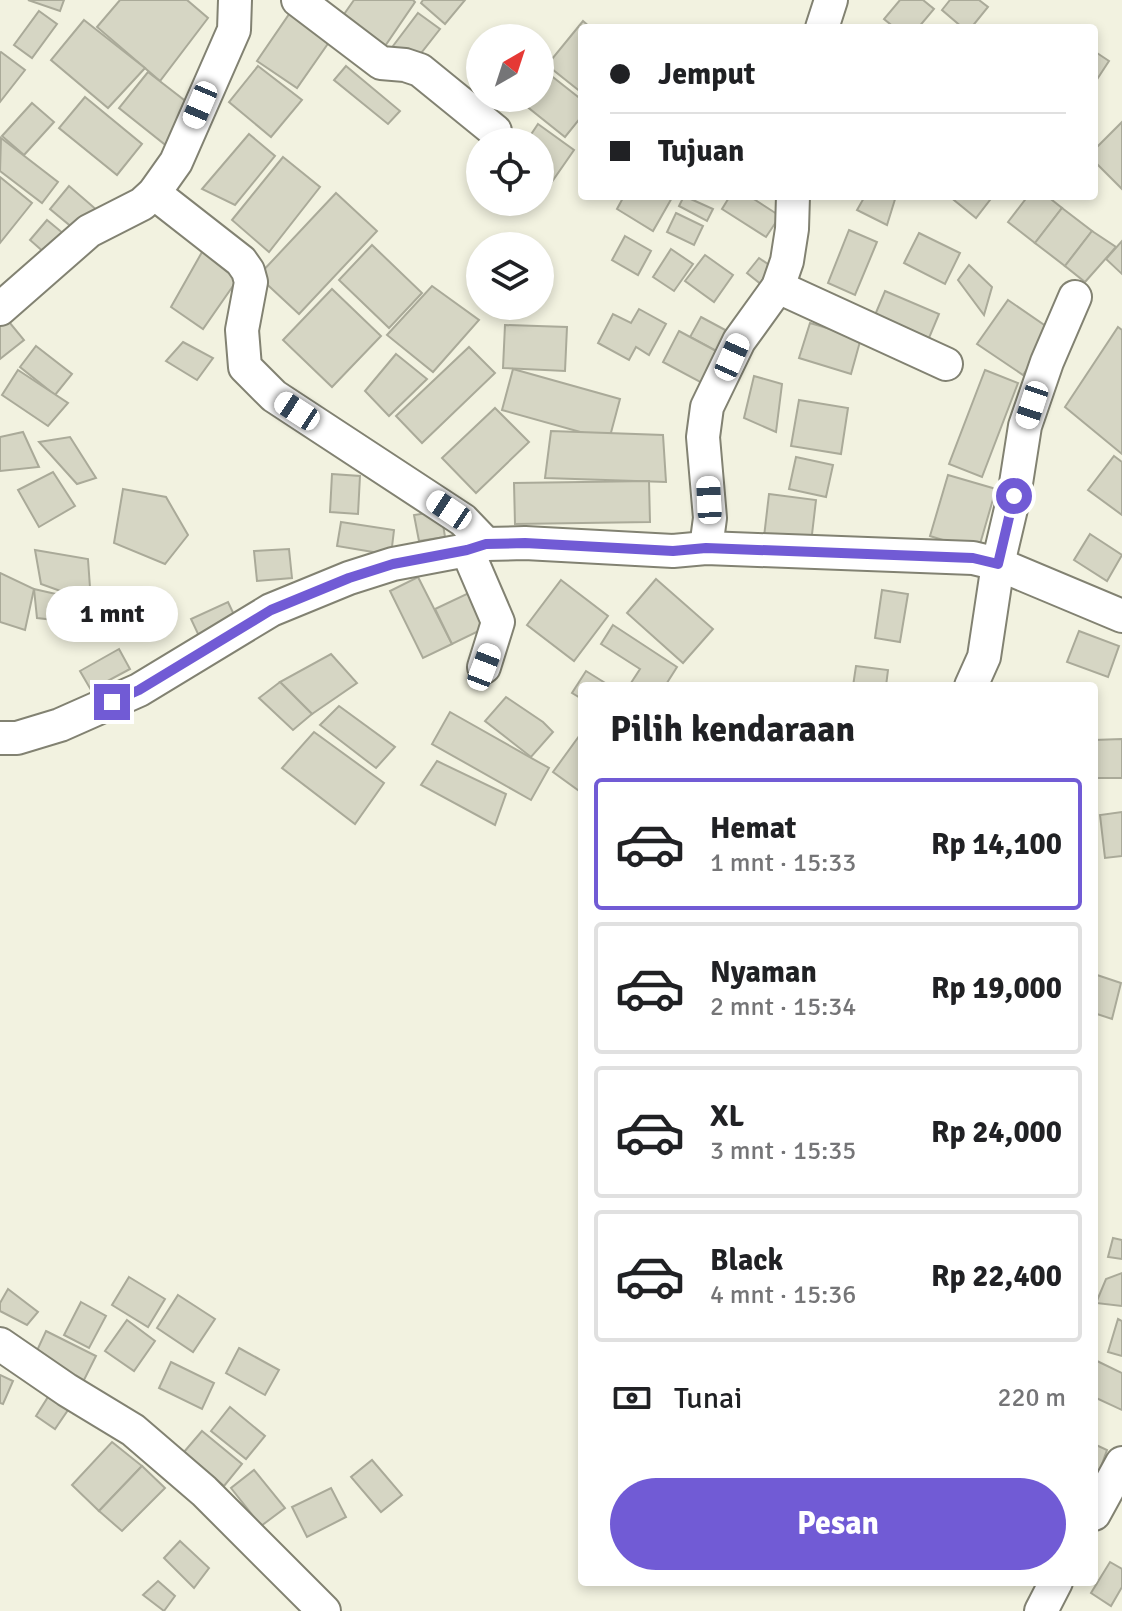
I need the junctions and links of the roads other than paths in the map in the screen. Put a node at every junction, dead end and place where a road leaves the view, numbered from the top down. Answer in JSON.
{"nodes":[{"id":1,"x":235,"y":0,"type":"edge"},
{"id":2,"x":298,"y":0,"type":"edge"},
{"id":3,"x":831,"y":0,"type":"edge"},
{"id":4,"x":823,"y":24,"type":"edge"},
{"id":5,"x":491,"y":128,"type":"edge"},
{"id":6,"x":154,"y":193,"type":"junction"},
{"id":7,"x":793,"y":200,"type":"edge"},
{"id":8,"x":778,"y":287,"type":"junction"},
{"id":9,"x":1075,"y":297,"type":"dead end"},
{"id":10,"x":0,"y":309,"type":"edge"},
{"id":11,"x":946,"y":364,"type":"dead end"},
{"id":12,"x":477,"y":547,"type":"junction"},
{"id":13,"x":706,"y":548,"type":"junction"},
{"id":14,"x":998,"y":564,"type":"junction"},
{"id":15,"x":1122,"y":616,"type":"edge"},
{"id":16,"x":484,"y":667,"type":"dead end"},
{"id":17,"x":973,"y":682,"type":"edge"},
{"id":18,"x":0,"y":738,"type":"edge"},
{"id":19,"x":0,"y":1344,"type":"edge"},
{"id":20,"x":1122,"y":1463,"type":"edge"},
{"id":21,"x":1098,"y":1507,"type":"edge"},
{"id":22,"x":1054,"y":1586,"type":"edge"},
{"id":23,"x":324,"y":1611,"type":"edge"},
{"id":24,"x":1041,"y":1611,"type":"edge"}],
"edges":[{"from":1,"to":6,"type":"street"},
{"from":2,"to":5,"type":"street"},
{"from":3,"to":4,"type":"street"},
{"from":6,"to":10,"type":"street"},
{"from":6,"to":12,"type":"street"},
{"from":7,"to":8,"type":"street"},
{"from":8,"to":11,"type":"street"},
{"from":8,"to":13,"type":"street"},
{"from":9,"to":14,"type":"street"},
{"from":12,"to":13,"type":"street"},
{"from":12,"to":16,"type":"street"},
{"from":12,"to":18,"type":"street"},
{"from":13,"to":14,"type":"street"},
{"from":14,"to":15,"type":"street"},
{"from":14,"to":17,"type":"street"},
{"from":19,"to":23,"type":"street"},
{"from":20,"to":21,"type":"street"},
{"from":22,"to":24,"type":"street"}]}
